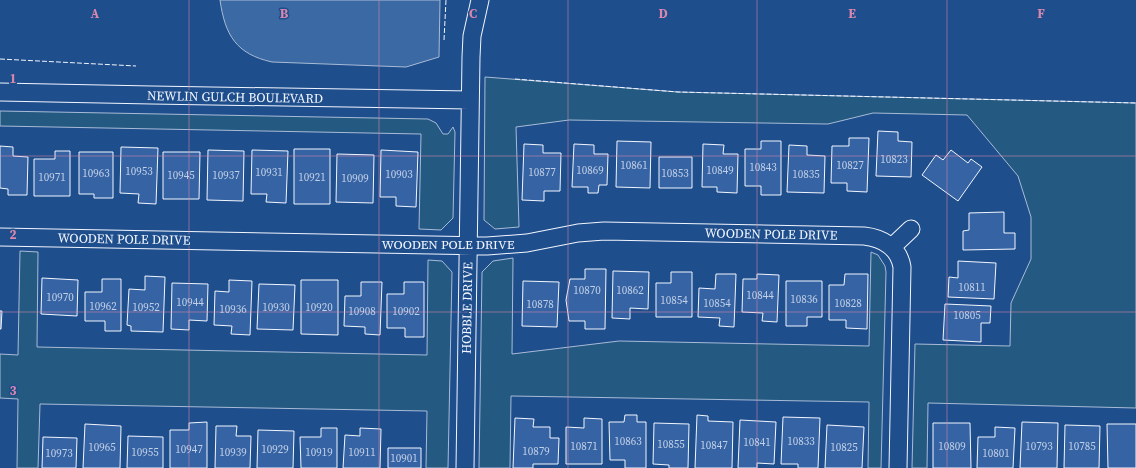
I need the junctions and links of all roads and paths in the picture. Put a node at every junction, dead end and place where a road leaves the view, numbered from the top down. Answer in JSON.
{"nodes":[{"id":1,"x":480,"y":0,"type":"edge"},
{"id":2,"x":0,"y":92,"type":"edge"},
{"id":3,"x":470,"y":100,"type":"junction"},
{"id":4,"x":911,"y":229,"type":"dead end"},
{"id":5,"x":0,"y":237,"type":"edge"},
{"id":6,"x":468,"y":246,"type":"junction"},
{"id":7,"x":892,"y":247,"type":"junction"},
{"id":8,"x":464,"y":468,"type":"edge"},
{"id":9,"x":898,"y":468,"type":"edge"}],
"edges":[{"from":1,"to":3,"type":"street","name":"HOBBLE DRIVE"},
{"from":2,"to":3,"type":"street","name":"NEWLIN GULCH BOULEVARD"},
{"from":3,"to":6,"type":"street","name":"HOBBLE DRIVE"},
{"from":4,"to":7,"type":"street"},
{"from":5,"to":6,"type":"street","name":"WOODEN POLE DRIVE"},
{"from":6,"to":7,"type":"street","name":"WOODEN POLE DRIVE"},
{"from":6,"to":8,"type":"street","name":"HOBBLE DRIVE"},
{"from":7,"to":9,"type":"street"}]}
